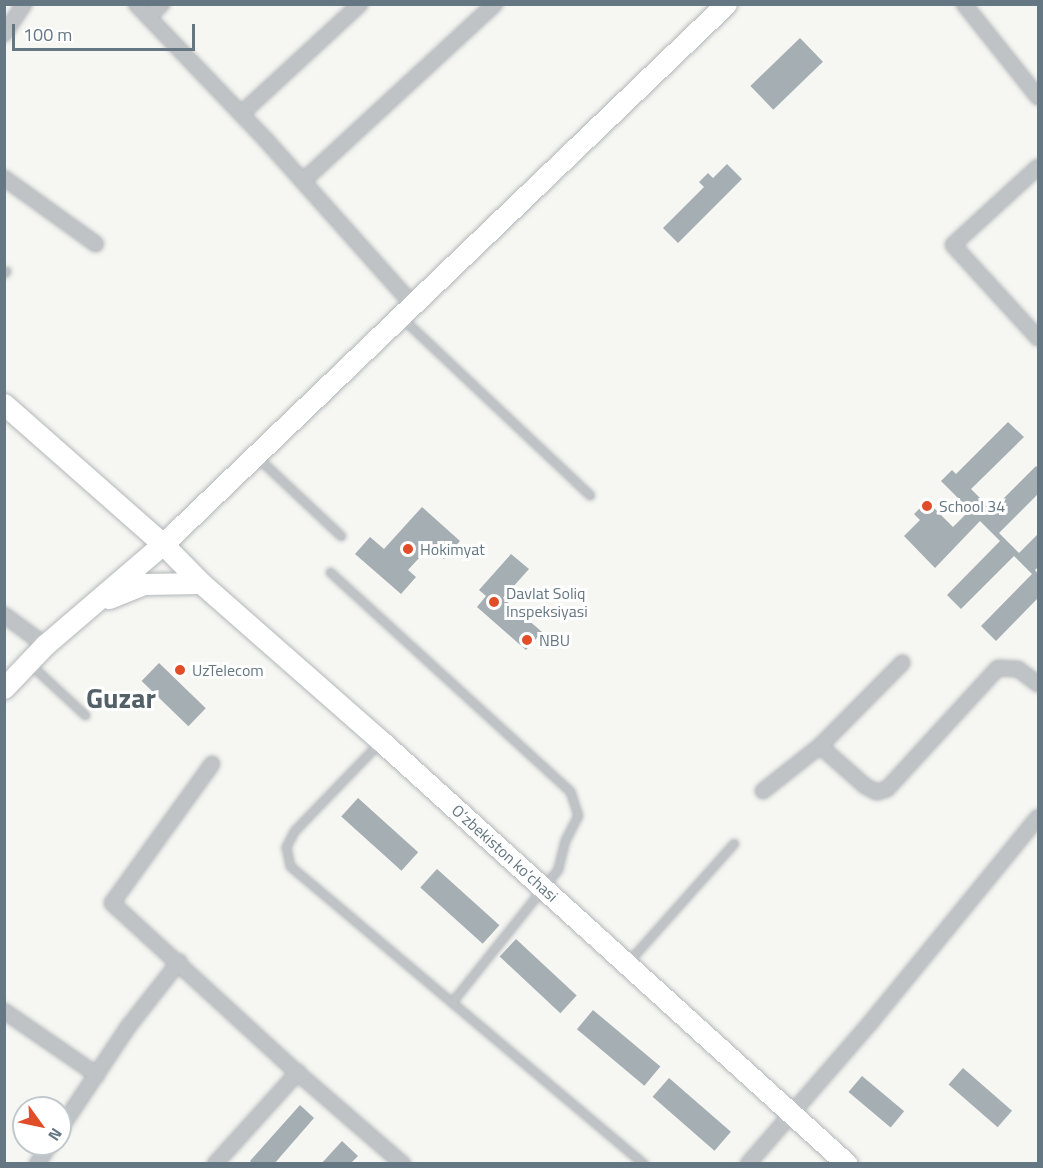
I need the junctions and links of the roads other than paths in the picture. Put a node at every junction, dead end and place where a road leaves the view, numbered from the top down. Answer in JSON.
{"nodes":[{"id":1,"x":24,"y":4,"type":"edge"},
{"id":2,"x":136,"y":4,"type":"edge"},
{"id":3,"x":162,"y":4,"type":"edge"},
{"id":4,"x":360,"y":4,"type":"edge"},
{"id":5,"x":495,"y":4,"type":"edge"},
{"id":6,"x":964,"y":4,"type":"edge"},
{"id":7,"x":723,"y":6,"type":"edge"},
{"id":8,"x":148,"y":17,"type":"junction"},
{"id":9,"x":4,"y":34,"type":"edge"},
{"id":10,"x":1038,"y":97,"type":"edge"},
{"id":11,"x":241,"y":114,"type":"junction"},
{"id":12,"x":1038,"y":167,"type":"edge"},
{"id":13,"x":4,"y":178,"type":"edge"},
{"id":14,"x":303,"y":181,"type":"junction"},
{"id":15,"x":96,"y":244,"type":"dead end"},
{"id":16,"x":407,"y":311,"type":"junction"},
{"id":17,"x":1038,"y":338,"type":"edge"},
{"id":18,"x":4,"y":404,"type":"edge"},
{"id":19,"x":255,"y":456,"type":"junction"},
{"id":20,"x":590,"y":495,"type":"dead end"},
{"id":21,"x":342,"y":536,"type":"dead end"},
{"id":22,"x":163,"y":544,"type":"junction"},
{"id":23,"x":330,"y":572,"type":"dead end"},
{"id":24,"x":201,"y":583,"type":"junction"},
{"id":25,"x":94,"y":603,"type":"junction"},
{"id":26,"x":4,"y":615,"type":"edge"},
{"id":27,"x":45,"y":645,"type":"junction"},
{"id":28,"x":29,"y":663,"type":"junction"},
{"id":29,"x":902,"y":663,"type":"dead end"},
{"id":30,"x":1038,"y":684,"type":"edge"},
{"id":31,"x":4,"y":688,"type":"edge"},
{"id":32,"x":86,"y":715,"type":"dead end"},
{"id":33,"x":381,"y":741,"type":"junction"},
{"id":34,"x":820,"y":746,"type":"junction"},
{"id":35,"x":212,"y":764,"type":"dead end"},
{"id":36,"x":763,"y":791,"type":"dead end"},
{"id":37,"x":1038,"y":817,"type":"edge"},
{"id":38,"x":734,"y":843,"type":"dead end"},
{"id":39,"x":543,"y":888,"type":"junction"},
{"id":40,"x":179,"y":962,"type":"junction"},
{"id":41,"x":626,"y":964,"type":"junction"},
{"id":42,"x":452,"y":1002,"type":"junction"},
{"id":43,"x":4,"y":1011,"type":"edge"},
{"id":44,"x":297,"y":1072,"type":"junction"},
{"id":45,"x":96,"y":1075,"type":"junction"},
{"id":46,"x":72,"y":1112,"type":"edge"},
{"id":47,"x":791,"y":1113,"type":"junction"},
{"id":48,"x":215,"y":1164,"type":"edge"},
{"id":49,"x":403,"y":1164,"type":"edge"},
{"id":50,"x":644,"y":1164,"type":"edge"},
{"id":51,"x":748,"y":1164,"type":"edge"},
{"id":52,"x":847,"y":1164,"type":"edge"}],
"edges":[{"from":1,"to":9,"type":"street"},
{"from":2,"to":8,"type":"street"},
{"from":3,"to":8,"type":"street"},
{"from":4,"to":11,"type":"street"},
{"from":5,"to":14,"type":"street"},
{"from":6,"to":10,"type":"street"},
{"from":7,"to":16,"type":"main road"},
{"from":8,"to":11,"type":"street"},
{"from":11,"to":14,"type":"street"},
{"from":12,"to":17,"type":"street"},
{"from":13,"to":15,"type":"street"},
{"from":14,"to":16,"type":"street"},
{"from":16,"to":19,"type":"main road"},
{"from":16,"to":20,"type":"lane"},
{"from":18,"to":22,"type":"main road","name":"O‘zbekiston ko‘chasi"},
{"from":19,"to":21,"type":"lane"},
{"from":19,"to":22,"type":"main road"},
{"from":22,"to":24,"type":"main road","name":"O‘zbekiston ko‘chasi"},
{"from":22,"to":25,"type":"main road"},
{"from":23,"to":39,"type":"lane"},
{"from":24,"to":25,"type":"main road"},
{"from":24,"to":33,"type":"main road","name":"O‘zbekiston ko‘chasi"},
{"from":25,"to":27,"type":"main road"},
{"from":26,"to":27,"type":"street"},
{"from":27,"to":28,"type":"main road"},
{"from":28,"to":31,"type":"main road"},
{"from":28,"to":32,"type":"lane"},
{"from":29,"to":34,"type":"street"},
{"from":30,"to":34,"type":"street"},
{"from":33,"to":39,"type":"main road","name":"O‘zbekiston ko‘chasi"},
{"from":33,"to":42,"type":"lane"},
{"from":34,"to":36,"type":"street"},
{"from":35,"to":40,"type":"street"},
{"from":37,"to":47,"type":"street"},
{"from":38,"to":41,"type":"lane"},
{"from":39,"to":41,"type":"main road","name":"O‘zbekiston ko‘chasi"},
{"from":39,"to":42,"type":"lane"},
{"from":40,"to":44,"type":"street"},
{"from":40,"to":45,"type":"street"},
{"from":41,"to":47,"type":"main road","name":"O‘zbekiston ko‘chasi"},
{"from":42,"to":50,"type":"lane"},
{"from":43,"to":45,"type":"street"},
{"from":44,"to":48,"type":"street"},
{"from":44,"to":49,"type":"street"},
{"from":45,"to":46,"type":"street"},
{"from":47,"to":51,"type":"street"},
{"from":47,"to":52,"type":"main road","name":"O‘zbekiston ko‘chasi"}]}
